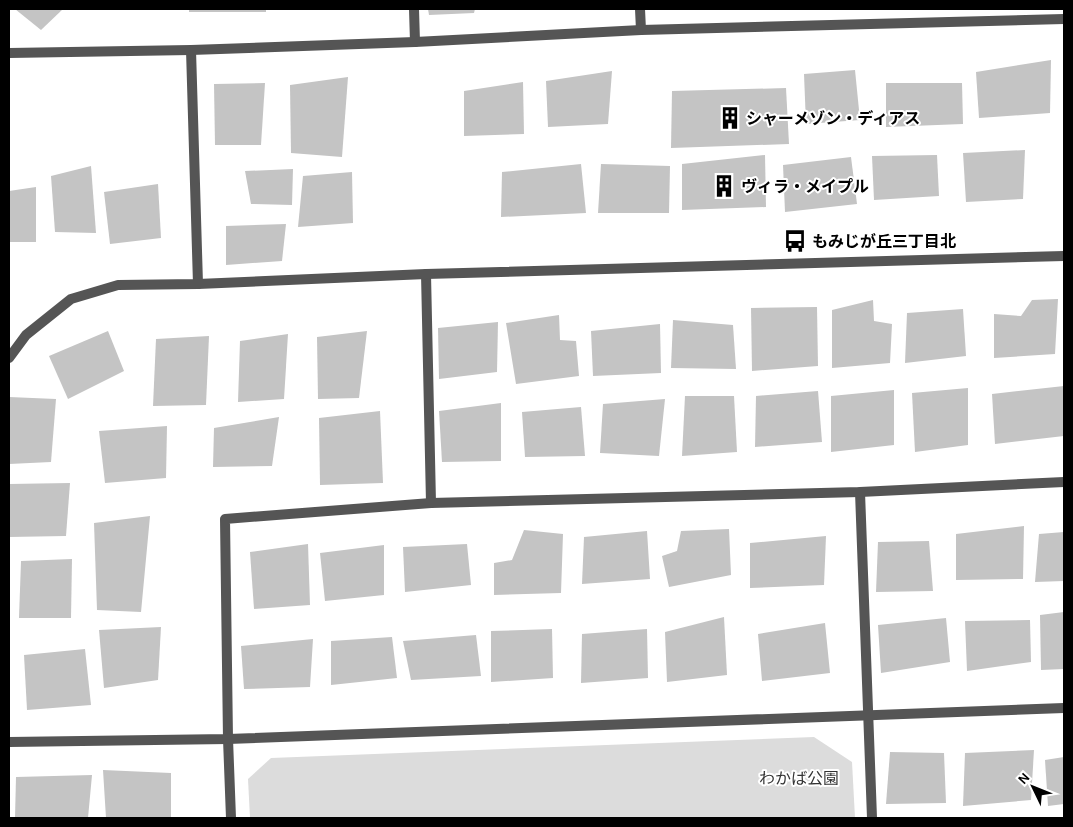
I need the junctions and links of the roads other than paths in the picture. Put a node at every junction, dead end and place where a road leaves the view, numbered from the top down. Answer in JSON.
{"nodes":[{"id":1,"x":414,"y":9,"type":"edge"},
{"id":2,"x":640,"y":9,"type":"edge"},
{"id":3,"x":1064,"y":19,"type":"edge"},
{"id":4,"x":641,"y":30,"type":"junction"},
{"id":5,"x":415,"y":42,"type":"junction"},
{"id":6,"x":191,"y":50,"type":"junction"},
{"id":7,"x":9,"y":53,"type":"edge"},
{"id":8,"x":1064,"y":256,"type":"edge"},
{"id":9,"x":426,"y":274,"type":"junction"},
{"id":10,"x":198,"y":284,"type":"junction"},
{"id":11,"x":9,"y":358,"type":"edge"},
{"id":12,"x":1064,"y":482,"type":"edge"},
{"id":13,"x":860,"y":492,"type":"junction"},
{"id":14,"x":431,"y":503,"type":"junction"},
{"id":15,"x":1064,"y":708,"type":"edge"},
{"id":16,"x":867,"y":715,"type":"junction"},
{"id":17,"x":228,"y":739,"type":"junction"},
{"id":18,"x":9,"y":742,"type":"edge"},
{"id":19,"x":231,"y":818,"type":"edge"},
{"id":20,"x":872,"y":818,"type":"edge"}],
"edges":[{"from":1,"to":5,"type":"street"},
{"from":2,"to":4,"type":"street"},
{"from":3,"to":4,"type":"street"},
{"from":4,"to":5,"type":"street"},
{"from":5,"to":6,"type":"street"},
{"from":6,"to":7,"type":"street"},
{"from":6,"to":10,"type":"street"},
{"from":8,"to":9,"type":"street"},
{"from":9,"to":10,"type":"street"},
{"from":9,"to":14,"type":"street"},
{"from":10,"to":11,"type":"street"},
{"from":12,"to":13,"type":"street"},
{"from":13,"to":14,"type":"street"},
{"from":13,"to":16,"type":"street"},
{"from":14,"to":17,"type":"street"},
{"from":15,"to":16,"type":"street"},
{"from":16,"to":17,"type":"street"},
{"from":16,"to":20,"type":"street"},
{"from":17,"to":18,"type":"street"},
{"from":17,"to":19,"type":"street"}]}
